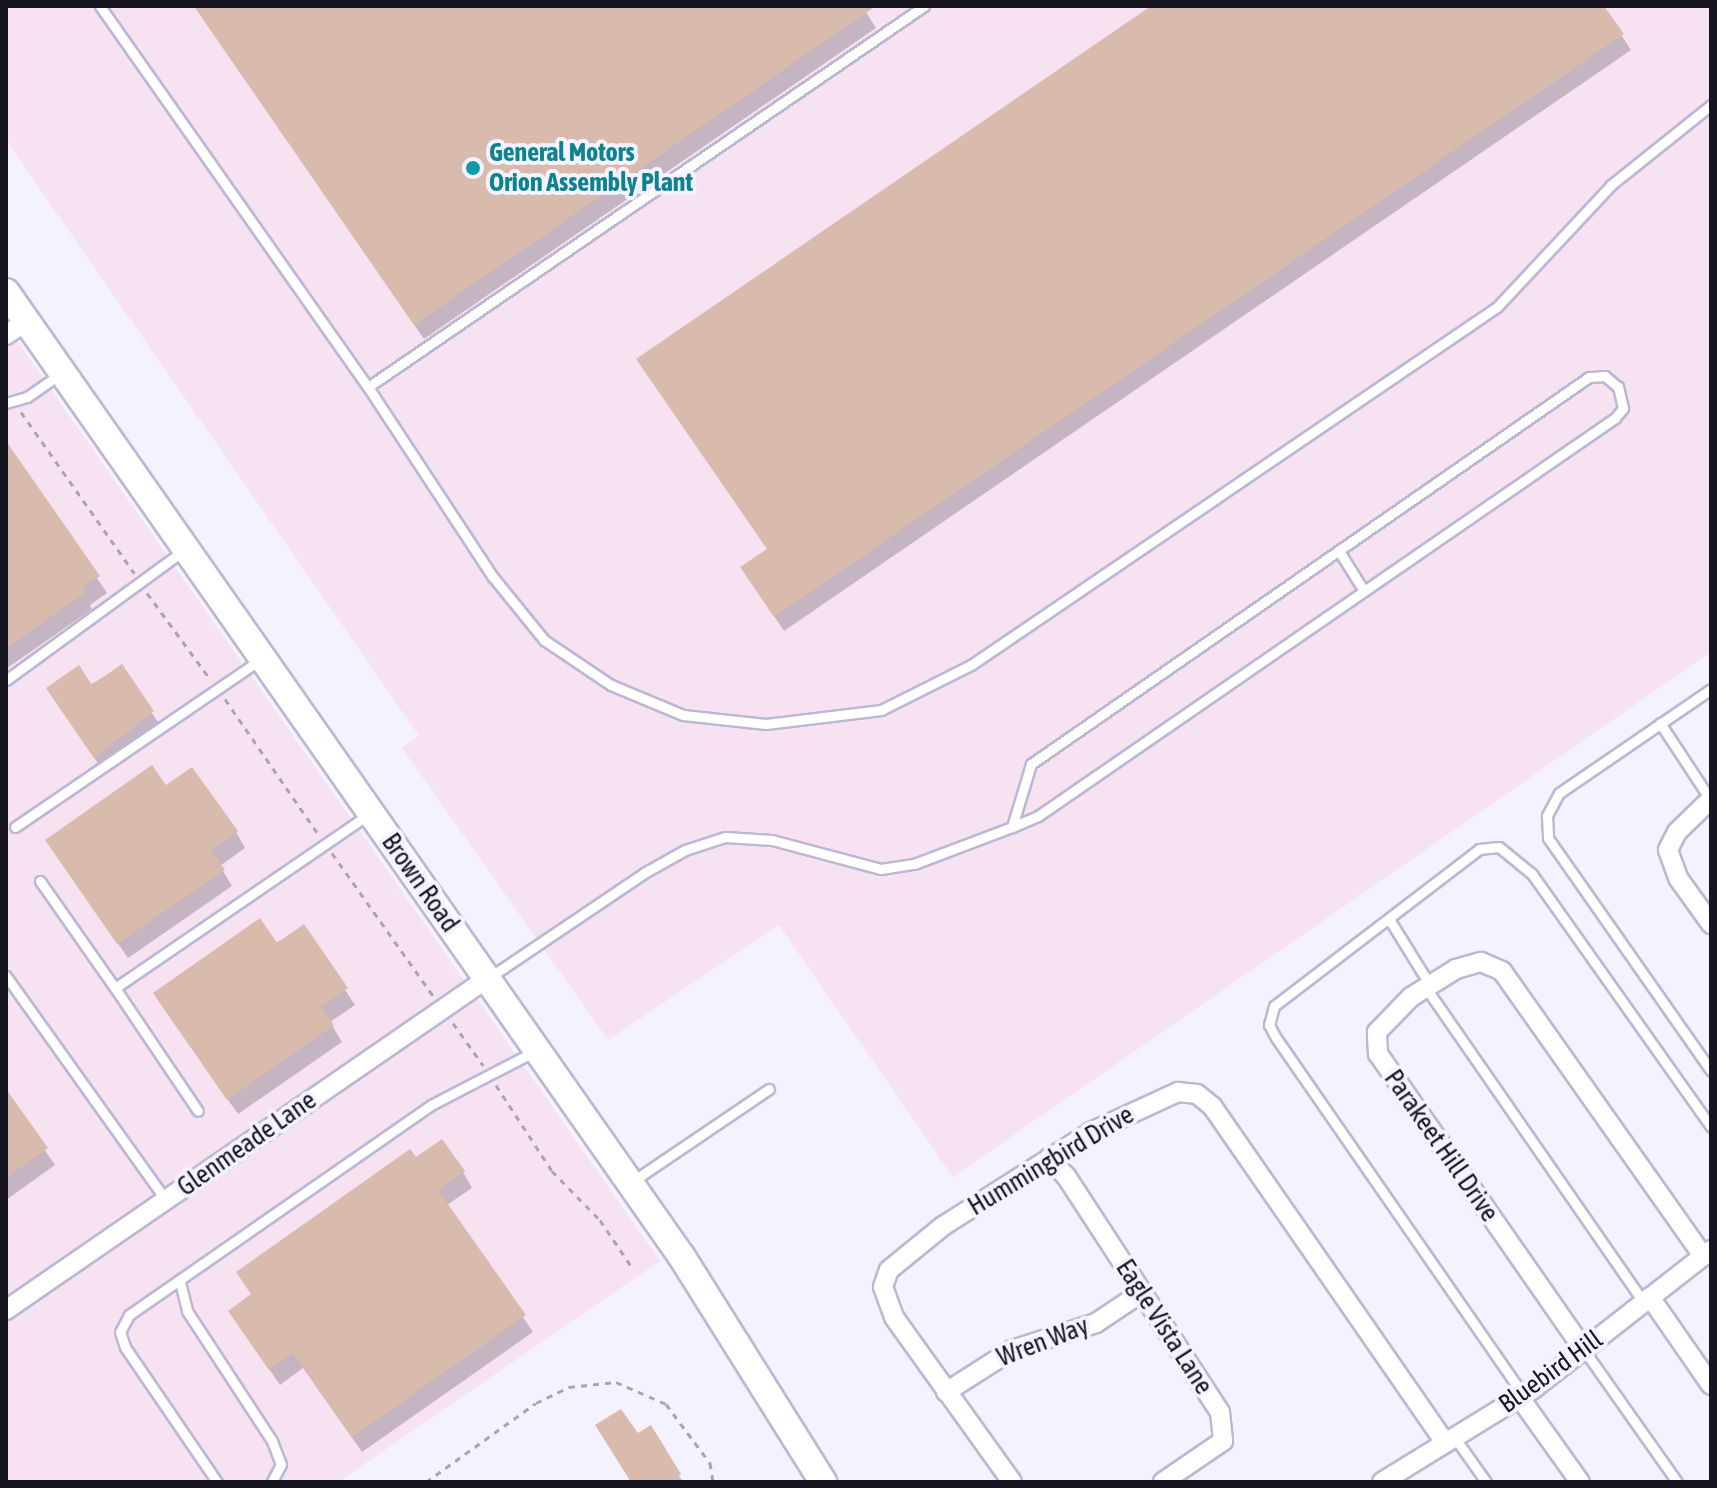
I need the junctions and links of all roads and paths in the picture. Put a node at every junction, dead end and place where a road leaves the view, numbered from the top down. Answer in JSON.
{"nodes":[{"id":1,"x":100,"y":6,"type":"edge"},
{"id":2,"x":924,"y":6,"type":"edge"},
{"id":3,"x":1711,"y":105,"type":"edge"},
{"id":4,"x":6,"y":292,"type":"edge"},
{"id":5,"x":16,"y":328,"type":"edge"},
{"id":6,"x":62,"y":372,"type":"junction"},
{"id":7,"x":368,"y":387,"type":"junction"},
{"id":8,"x":10,"y":402,"type":"edge"},
{"id":9,"x":186,"y":549,"type":"junction"},
{"id":10,"x":1339,"y":551,"type":"junction"},
{"id":11,"x":140,"y":583,"type":"junction"},
{"id":12,"x":1364,"y":591,"type":"junction"},
{"id":13,"x":262,"y":658,"type":"junction"},
{"id":14,"x":6,"y":680,"type":"edge"},
{"id":15,"x":218,"y":688,"type":"junction"},
{"id":16,"x":1711,"y":689,"type":"edge"},
{"id":17,"x":1660,"y":723,"type":"junction"},
{"id":18,"x":1711,"y":799,"type":"edge"},
{"id":19,"x":371,"y":813,"type":"junction"},
{"id":20,"x":15,"y":827,"type":"dead end"},
{"id":21,"x":1012,"y":827,"type":"junction"},
{"id":22,"x":325,"y":844,"type":"junction"},
{"id":23,"x":40,"y":881,"type":"dead end"},
{"id":24,"x":1389,"y":919,"type":"junction"},
{"id":25,"x":1711,"y":924,"type":"edge"},
{"id":26,"x":6,"y":976,"type":"edge"},
{"id":27,"x":488,"y":978,"type":"junction"},
{"id":28,"x":1428,"y":986,"type":"junction"},
{"id":29,"x":115,"y":988,"type":"junction"},
{"id":30,"x":443,"y":1009,"type":"junction"},
{"id":31,"x":537,"y":1050,"type":"junction"},
{"id":32,"x":1711,"y":1071,"type":"edge"},
{"id":33,"x":491,"y":1077,"type":"junction"},
{"id":34,"x":769,"y":1089,"type":"dead end"},
{"id":35,"x":198,"y":1111,"type":"dead end"},
{"id":36,"x":1711,"y":1127,"type":"edge"},
{"id":37,"x":1049,"y":1158,"type":"junction"},
{"id":38,"x":631,"y":1183,"type":"junction"},
{"id":39,"x":166,"y":1200,"type":"junction"},
{"id":40,"x":1707,"y":1253,"type":"edge"},
{"id":41,"x":633,"y":1269,"type":"dead end"},
{"id":42,"x":180,"y":1282,"type":"junction"},
{"id":43,"x":1141,"y":1293,"type":"junction"},
{"id":44,"x":1647,"y":1300,"type":"junction"},
{"id":45,"x":6,"y":1310,"type":"edge"},
{"id":46,"x":1584,"y":1350,"type":"junction"},
{"id":47,"x":1711,"y":1385,"type":"edge"},
{"id":48,"x":946,"y":1392,"type":"junction"},
{"id":49,"x":1522,"y":1397,"type":"junction"},
{"id":50,"x":1450,"y":1440,"type":"junction"},
{"id":51,"x":1387,"y":1481,"type":"edge"},
{"id":52,"x":217,"y":1482,"type":"edge"},
{"id":53,"x":272,"y":1482,"type":"edge"},
{"id":54,"x":426,"y":1482,"type":"edge"},
{"id":55,"x":713,"y":1482,"type":"edge"},
{"id":56,"x":823,"y":1482,"type":"edge"},
{"id":57,"x":1012,"y":1482,"type":"edge"},
{"id":58,"x":1163,"y":1482,"type":"edge"},
{"id":59,"x":1486,"y":1482,"type":"edge"},
{"id":60,"x":1580,"y":1482,"type":"edge"},
{"id":61,"x":1677,"y":1482,"type":"edge"}],
"edges":[{"from":1,"to":7,"type":"lane"},
{"from":2,"to":7,"type":"lane"},
{"from":3,"to":7,"type":"lane"},
{"from":4,"to":5,"type":"main road","name":"Brown Road"},
{"from":5,"to":6,"type":"main road","name":"Brown Road"},
{"from":6,"to":8,"type":"lane"},
{"from":6,"to":9,"type":"main road","name":"Brown Road"},
{"from":8,"to":11,"type":"path"},
{"from":9,"to":11,"type":"lane"},
{"from":9,"to":13,"type":"main road","name":"Brown Road"},
{"from":10,"to":12,"type":"lane"},
{"from":10,"to":12,"type":"lane"},
{"from":10,"to":21,"type":"lane"},
{"from":11,"to":14,"type":"lane"},
{"from":11,"to":15,"type":"path"},
{"from":12,"to":21,"type":"lane"},
{"from":13,"to":15,"type":"lane"},
{"from":13,"to":19,"type":"main road","name":"Brown Road"},
{"from":15,"to":20,"type":"lane"},
{"from":15,"to":22,"type":"path"},
{"from":16,"to":17,"type":"lane"},
{"from":17,"to":18,"type":"lane"},
{"from":17,"to":32,"type":"lane"},
{"from":18,"to":25,"type":"street"},
{"from":19,"to":22,"type":"lane"},
{"from":19,"to":27,"type":"main road","name":"Brown Road"},
{"from":21,"to":27,"type":"lane"},
{"from":22,"to":29,"type":"lane"},
{"from":22,"to":30,"type":"path"},
{"from":23,"to":29,"type":"lane"},
{"from":24,"to":28,"type":"lane"},
{"from":24,"to":36,"type":"lane"},
{"from":24,"to":49,"type":"lane"},
{"from":26,"to":39,"type":"lane"},
{"from":27,"to":30,"type":"street","name":"Glenmeade Lane"},
{"from":27,"to":31,"type":"main road","name":"Brown Road"},
{"from":28,"to":40,"type":"street","name":"Parakeet Hill Drive"},
{"from":28,"to":44,"type":"lane"},
{"from":28,"to":46,"type":"street","name":"Parakeet Hill Drive"},
{"from":29,"to":35,"type":"lane"},
{"from":30,"to":33,"type":"path"},
{"from":30,"to":39,"type":"street","name":"Glenmeade Lane"},
{"from":31,"to":33,"type":"lane"},
{"from":31,"to":38,"type":"main road","name":"Brown Road"},
{"from":33,"to":41,"type":"path"},
{"from":33,"to":42,"type":"lane"},
{"from":34,"to":38,"type":"lane"},
{"from":37,"to":43,"type":"street","name":"Eagle Vista Lane"},
{"from":37,"to":48,"type":"street","name":"Hummingbird Drive"},
{"from":37,"to":50,"type":"street","name":"Hummingbird Drive"},
{"from":38,"to":56,"type":"main road","name":"Brown Road"},
{"from":39,"to":45,"type":"street","name":"Glenmeade Lane"},
{"from":40,"to":44,"type":"street","name":"Bluebird Hill"},
{"from":42,"to":52,"type":"lane"},
{"from":42,"to":53,"type":"lane"},
{"from":43,"to":48,"type":"street","name":"Wren Way"},
{"from":43,"to":58,"type":"street","name":"Eagle Vista Lane"},
{"from":44,"to":46,"type":"street","name":"Bluebird Hill"},
{"from":44,"to":47,"type":"street"},
{"from":46,"to":49,"type":"street","name":"Bluebird Hill"},
{"from":46,"to":61,"type":"lane"},
{"from":48,"to":57,"type":"street","name":"Hummingbird Drive"},
{"from":49,"to":50,"type":"street","name":"Bluebird Hill"},
{"from":49,"to":60,"type":"street"},
{"from":50,"to":51,"type":"street","name":"Bluebird Hill"},
{"from":50,"to":59,"type":"lane"},
{"from":54,"to":55,"type":"path"}]}
